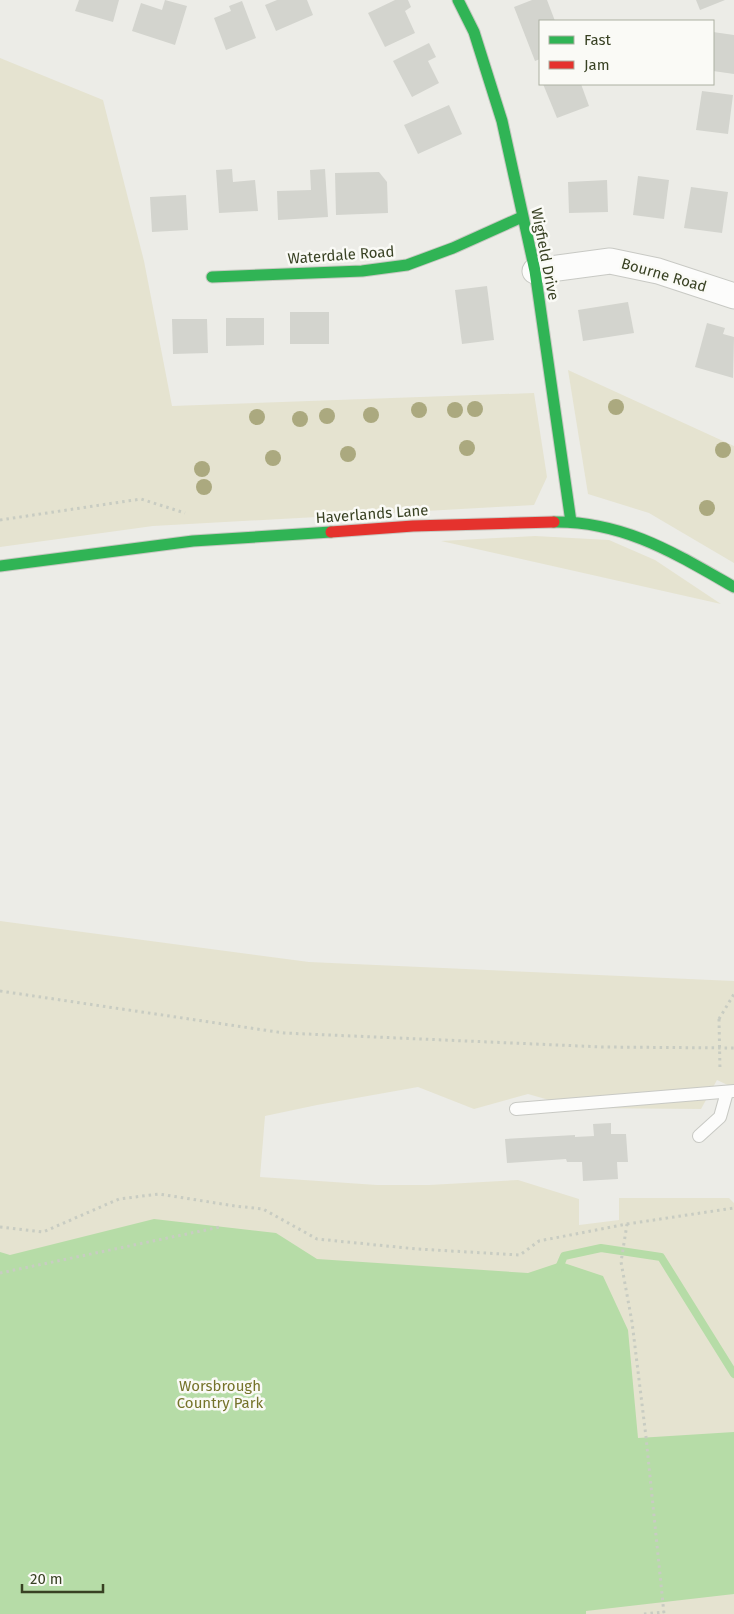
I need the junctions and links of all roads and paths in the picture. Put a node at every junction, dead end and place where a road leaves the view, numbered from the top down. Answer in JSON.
{"nodes":[{"id":1,"x":458,"y":0,"type":"edge"},
{"id":2,"x":522,"y":217,"type":"junction"},
{"id":3,"x":535,"y":270,"type":"junction"},
{"id":4,"x":212,"y":277,"type":"dead end"},
{"id":5,"x":734,"y":296,"type":"edge"},
{"id":6,"x":0,"y":520,"type":"edge"},
{"id":7,"x":571,"y":522,"type":"junction"},
{"id":8,"x":192,"y":541,"type":"junction"},
{"id":9,"x":0,"y":566,"type":"edge"},
{"id":10,"x":734,"y":587,"type":"edge"},
{"id":11,"x":0,"y":991,"type":"edge"},
{"id":12,"x":734,"y":994,"type":"edge"},
{"id":13,"x":734,"y":1048,"type":"edge"},
{"id":14,"x":720,"y":1071,"type":"dead end"},
{"id":15,"x":731,"y":1091,"type":"edge"},
{"id":16,"x":516,"y":1109,"type":"dead end"},
{"id":17,"x":699,"y":1136,"type":"dead end"},
{"id":18,"x":734,"y":1208,"type":"edge"},
{"id":19,"x":627,"y":1224,"type":"junction"},
{"id":20,"x":0,"y":1227,"type":"edge"},
{"id":21,"x":220,"y":1227,"type":"dead end"},
{"id":22,"x":0,"y":1273,"type":"edge"},
{"id":23,"x":664,"y":1613,"type":"edge"},
{"id":24,"x":644,"y":1614,"type":"edge"}],
"edges":[{"from":1,"to":2,"type":"street","name":"Wigfield Drive"},
{"from":2,"to":3,"type":"street","name":"Wigfield Drive"},
{"from":2,"to":4,"type":"street","name":"Waterdale Road"},
{"from":3,"to":5,"type":"street","name":"Bourne Road"},
{"from":3,"to":7,"type":"street","name":"Wigfield Drive"},
{"from":6,"to":8,"type":"path"},
{"from":7,"to":8,"type":"street","name":"Haverlands Lane"},
{"from":7,"to":10,"type":"street","name":"Haverlands Lane"},
{"from":8,"to":9,"type":"street","name":"Haverlands Lane"},
{"from":11,"to":13,"type":"path"},
{"from":12,"to":14,"type":"path","bridge":true},
{"from":15,"to":16,"type":"lane"},
{"from":15,"to":17,"type":"lane"},
{"from":18,"to":19,"type":"path"},
{"from":19,"to":20,"type":"path"},
{"from":19,"to":23,"type":"path"},
{"from":21,"to":22,"type":"path"},
{"from":23,"to":24,"type":"path"}]}
